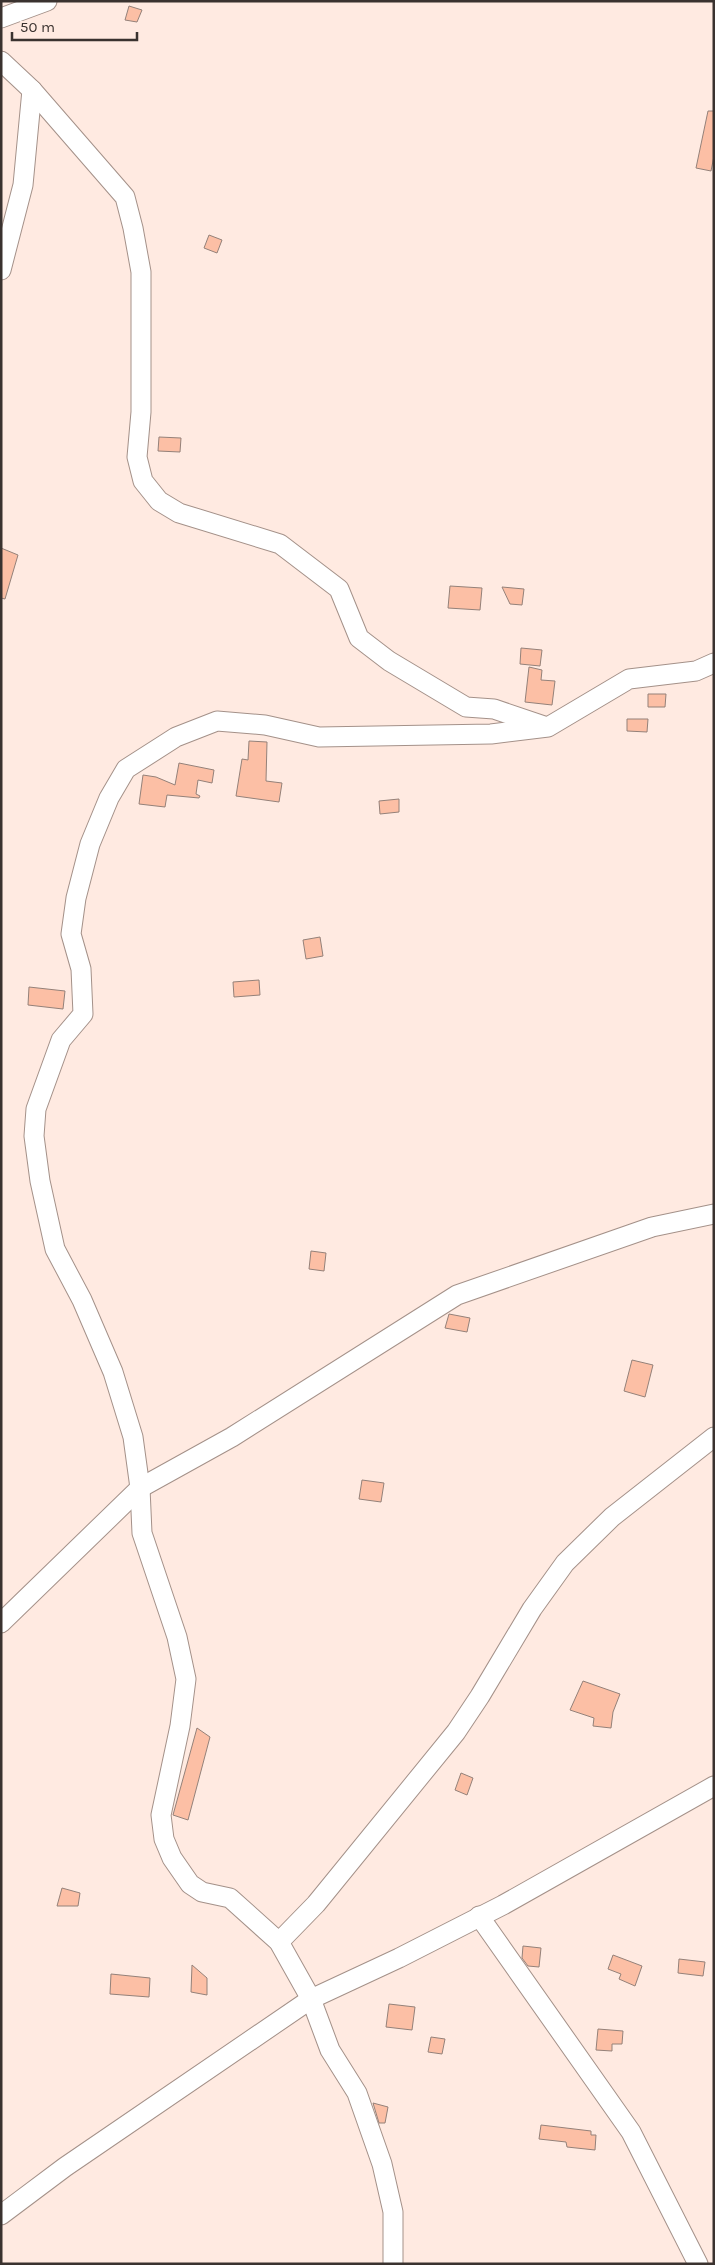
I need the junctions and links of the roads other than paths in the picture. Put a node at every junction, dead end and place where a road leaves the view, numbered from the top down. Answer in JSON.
{"nodes":[{"id":1,"x":47,"y":1,"type":"edge"},
{"id":2,"x":1,"y":18,"type":"edge"},
{"id":3,"x":1,"y":61,"type":"edge"},
{"id":4,"x":32,"y":90,"type":"junction"},
{"id":5,"x":1,"y":270,"type":"edge"},
{"id":6,"x":714,"y":663,"type":"edge"},
{"id":7,"x":548,"y":727,"type":"junction"},
{"id":8,"x":714,"y":1214,"type":"edge"},
{"id":9,"x":714,"y":1437,"type":"edge"},
{"id":10,"x":140,"y":1488,"type":"junction"},
{"id":11,"x":1,"y":1623,"type":"edge"},
{"id":12,"x":714,"y":1786,"type":"edge"},
{"id":13,"x":479,"y":1916,"type":"junction"},
{"id":14,"x":279,"y":1942,"type":"junction"},
{"id":15,"x":311,"y":1998,"type":"junction"},
{"id":16,"x":1,"y":2215,"type":"edge"},
{"id":17,"x":394,"y":2264,"type":"edge"},
{"id":18,"x":698,"y":2264,"type":"edge"}],
"edges":[{"from":1,"to":2,"type":"street"},
{"from":3,"to":4,"type":"street"},
{"from":4,"to":5,"type":"street"},
{"from":4,"to":7,"type":"street"},
{"from":6,"to":7,"type":"street"},
{"from":7,"to":10,"type":"street"},
{"from":8,"to":10,"type":"street"},
{"from":9,"to":14,"type":"street"},
{"from":10,"to":11,"type":"street"},
{"from":10,"to":14,"type":"street"},
{"from":12,"to":13,"type":"street"},
{"from":13,"to":15,"type":"street"},
{"from":13,"to":18,"type":"street"},
{"from":14,"to":15,"type":"street"},
{"from":15,"to":16,"type":"street"},
{"from":15,"to":17,"type":"street"}]}
